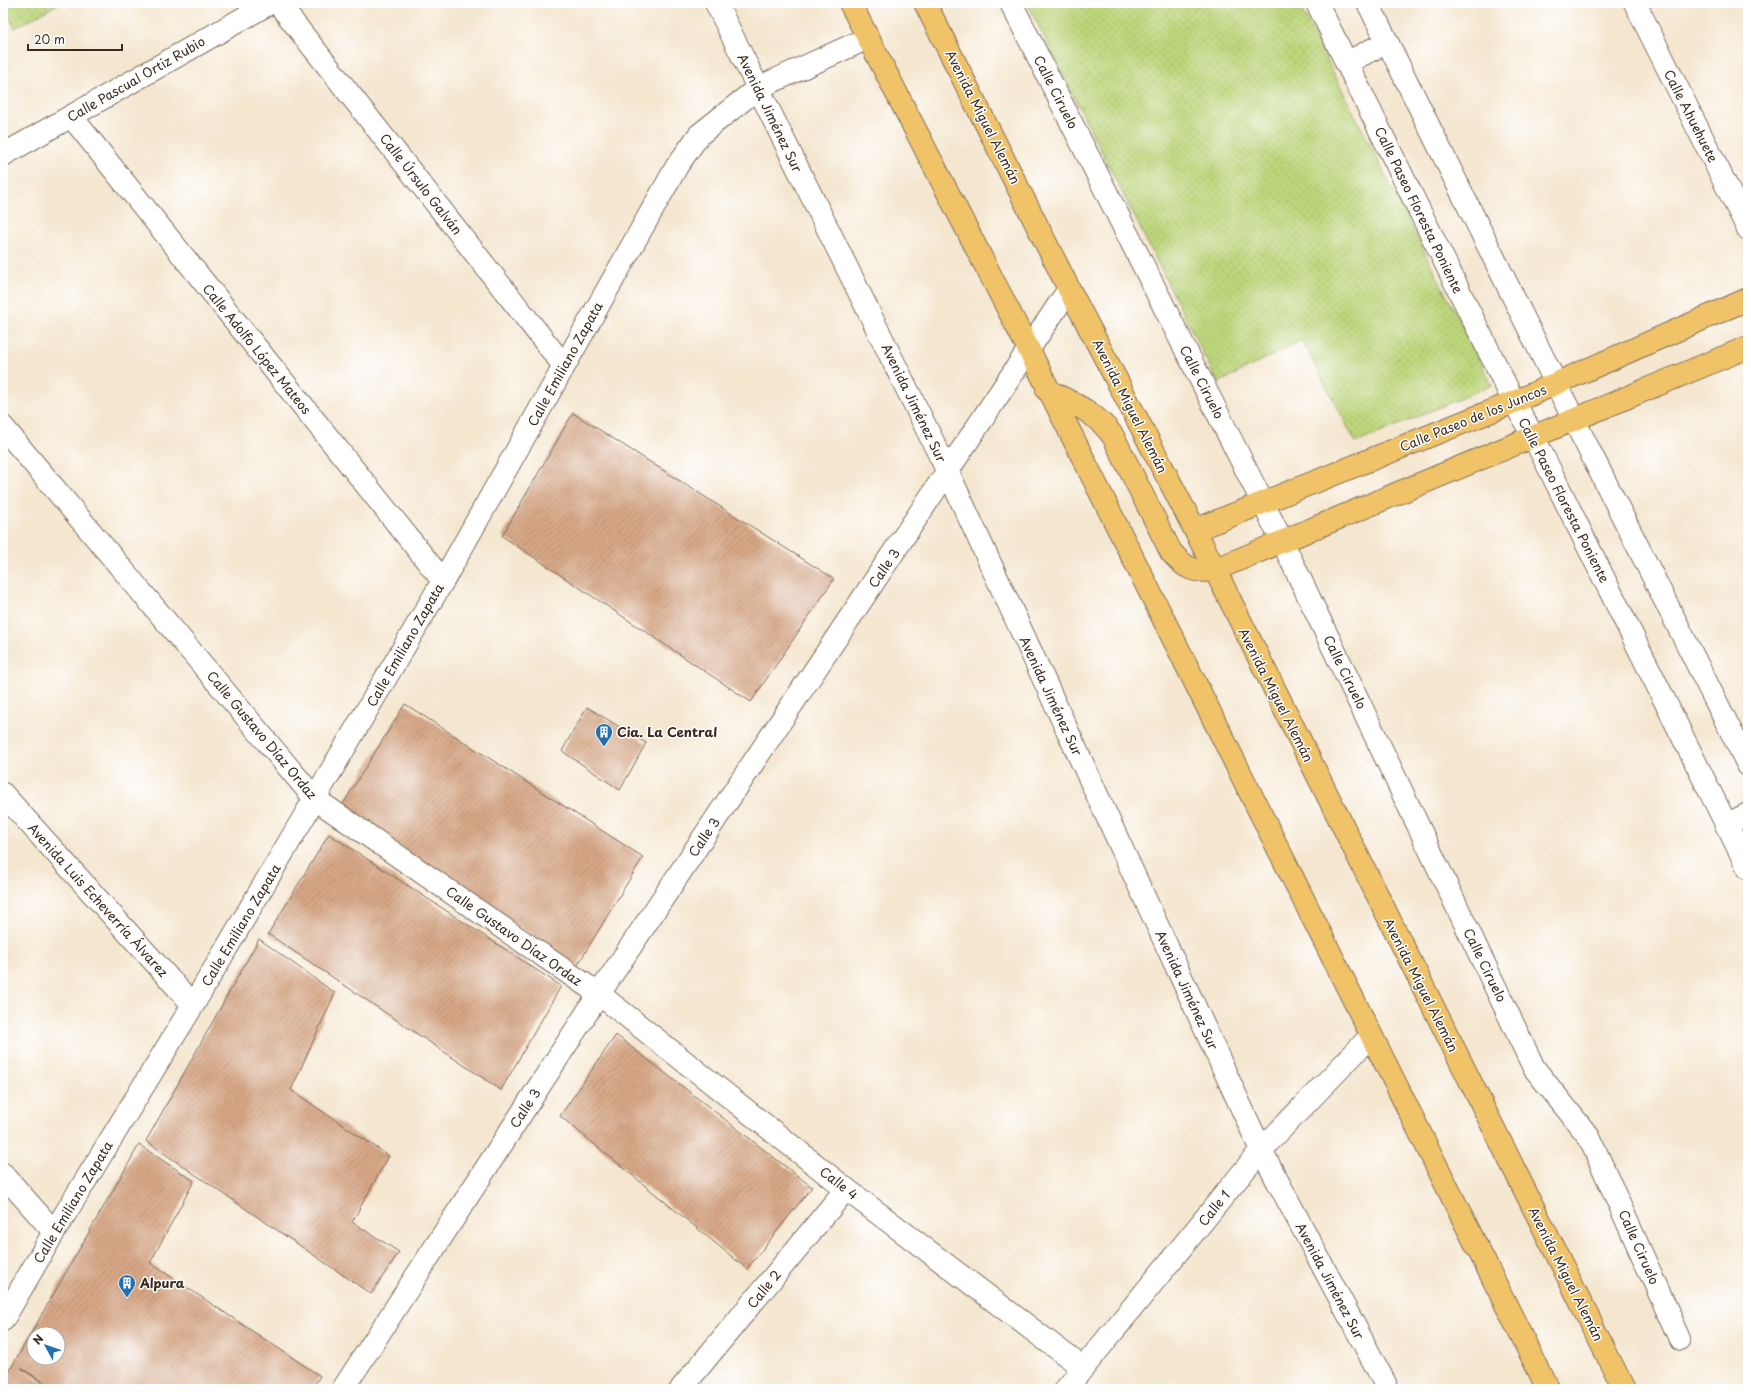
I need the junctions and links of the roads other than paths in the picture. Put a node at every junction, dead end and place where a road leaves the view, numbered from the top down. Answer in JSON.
{"nodes":[{"id":1,"x":270,"y":3,"type":"edge"},
{"id":2,"x":278,"y":3,"type":"edge"},
{"id":3,"x":716,"y":3,"type":"edge"},
{"id":4,"x":850,"y":3,"type":"edge"},
{"id":5,"x":925,"y":3,"type":"edge"},
{"id":6,"x":1011,"y":3,"type":"edge"},
{"id":7,"x":1317,"y":3,"type":"edge"},
{"id":8,"x":1368,"y":3,"type":"edge"},
{"id":9,"x":1634,"y":3,"type":"edge"},
{"id":10,"x":868,"y":38,"type":"junction"},
{"id":11,"x":1387,"y":42,"type":"junction"},
{"id":12,"x":1346,"y":63,"type":"junction"},
{"id":13,"x":758,"y":88,"type":"junction"},
{"id":14,"x":71,"y":116,"type":"junction"},
{"id":15,"x":3,"y":155,"type":"edge"},
{"id":16,"x":1748,"y":229,"type":"edge"},
{"id":17,"x":1069,"y":289,"type":"junction"},
{"id":18,"x":1748,"y":299,"type":"edge"},
{"id":19,"x":1748,"y":347,"type":"edge"},
{"id":20,"x":1028,"y":348,"type":"junction"},
{"id":21,"x":564,"y":366,"type":"junction"},
{"id":22,"x":1557,"y":384,"type":"junction"},
{"id":23,"x":1047,"y":390,"type":"junction"},
{"id":24,"x":1514,"y":402,"type":"junction"},
{"id":25,"x":1574,"y":420,"type":"junction"},
{"id":26,"x":3,"y":427,"type":"edge"},
{"id":27,"x":1533,"y":436,"type":"junction"},
{"id":28,"x":948,"y":472,"type":"junction"},
{"id":29,"x":1262,"y":502,"type":"junction"},
{"id":30,"x":1195,"y":530,"type":"junction"},
{"id":31,"x":1282,"y":541,"type":"junction"},
{"id":32,"x":1214,"y":570,"type":"junction"},
{"id":33,"x":443,"y":581,"type":"junction"},
{"id":34,"x":1748,"y":765,"type":"edge"},
{"id":35,"x":3,"y":794,"type":"edge"},
{"id":36,"x":315,"y":799,"type":"junction"},
{"id":37,"x":1748,"y":814,"type":"edge"},
{"id":38,"x":1726,"y":825,"type":"junction"},
{"id":39,"x":1748,"y":868,"type":"edge"},
{"id":40,"x":599,"y":994,"type":"junction"},
{"id":41,"x":193,"y":1005,"type":"junction"},
{"id":42,"x":1371,"y":1036,"type":"junction"},
{"id":43,"x":1261,"y":1150,"type":"junction"},
{"id":44,"x":3,"y":1174,"type":"edge"},
{"id":45,"x":846,"y":1189,"type":"junction"},
{"id":46,"x":54,"y":1232,"type":"junction"},
{"id":47,"x":3,"y":1320,"type":"edge"},
{"id":48,"x":1680,"y":1339,"type":"dead end"},
{"id":49,"x":1083,"y":1368,"type":"junction"},
{"id":50,"x":343,"y":1389,"type":"edge"},
{"id":51,"x":682,"y":1389,"type":"edge"},
{"id":52,"x":1066,"y":1389,"type":"edge"},
{"id":53,"x":1388,"y":1389,"type":"edge"},
{"id":54,"x":1548,"y":1389,"type":"edge"},
{"id":55,"x":1624,"y":1389,"type":"edge"}],
"edges":[{"from":1,"to":14,"type":"street","name":"Calle Pascual Ortiz Rubio"},
{"from":2,"to":21,"type":"street","name":"Calle Úrsulo Galván"},
{"from":3,"to":13,"type":"street","name":"Avenida Jiménez Sur"},
{"from":4,"to":10,"type":"main road"},
{"from":5,"to":17,"type":"main road","name":"Avenida Miguel Alemán"},
{"from":6,"to":29,"type":"street","name":"Calle Ciruelo"},
{"from":7,"to":12,"type":"street","name":"Calle Paseo Floresta Poniente"},
{"from":8,"to":11,"type":"street"},
{"from":9,"to":16,"type":"street","name":"Calle Ahuehuete"},
{"from":10,"to":13,"type":"street","name":"Calle Emiliano Zapata"},
{"from":10,"to":20,"type":"main road"},
{"from":11,"to":12,"type":"street"},
{"from":11,"to":22,"type":"street"},
{"from":12,"to":24,"type":"street","name":"Calle Paseo Floresta Poniente"},
{"from":13,"to":21,"type":"street","name":"Calle Emiliano Zapata"},
{"from":13,"to":28,"type":"street","name":"Avenida Jiménez Sur"},
{"from":14,"to":15,"type":"street","name":"Calle Pascual Ortiz Rubio"},
{"from":14,"to":33,"type":"street","name":"Calle Adolfo López Mateos"},
{"from":17,"to":20,"type":"street","name":"Calle 3"},
{"from":17,"to":30,"type":"main road","name":"Avenida Miguel Alemán"},
{"from":18,"to":22,"type":"main road","name":"Calle Paseo de los Juncos"},
{"from":19,"to":25,"type":"main road"},
{"from":20,"to":23,"type":"main road"},
{"from":20,"to":28,"type":"street","name":"Calle 3"},
{"from":21,"to":33,"type":"street","name":"Calle Emiliano Zapata"},
{"from":22,"to":24,"type":"main road","name":"Calle Paseo de los Juncos"},
{"from":22,"to":25,"type":"street"},
{"from":23,"to":32,"type":"main road"},
{"from":23,"to":42,"type":"main road"},
{"from":24,"to":27,"type":"street","name":"Calle Paseo Floresta Poniente"},
{"from":24,"to":29,"type":"main road","name":"Calle Paseo de los Juncos"},
{"from":25,"to":27,"type":"main road"},
{"from":25,"to":34,"type":"street"},
{"from":26,"to":36,"type":"street","name":"Calle Gustavo Díaz Ordaz"},
{"from":27,"to":31,"type":"main road"},
{"from":27,"to":38,"type":"street","name":"Calle Paseo Floresta Poniente"},
{"from":28,"to":40,"type":"street","name":"Calle 3"},
{"from":28,"to":43,"type":"street","name":"Avenida Jiménez Sur"},
{"from":29,"to":30,"type":"main road","name":"Calle Paseo de los Juncos"},
{"from":29,"to":31,"type":"street","name":"Calle Ciruelo"},
{"from":30,"to":32,"type":"main road","name":"Avenida Miguel Alemán"},
{"from":31,"to":32,"type":"main road"},
{"from":31,"to":48,"type":"street","name":"Calle Ciruelo"},
{"from":32,"to":55,"type":"main road","name":"Avenida Miguel Alemán"},
{"from":33,"to":36,"type":"street","name":"Calle Emiliano Zapata"},
{"from":35,"to":41,"type":"street","name":"Avenida Luis Echeverría Álvarez"},
{"from":36,"to":40,"type":"street","name":"Calle Gustavo Díaz Ordaz"},
{"from":36,"to":41,"type":"street","name":"Calle Emiliano Zapata"},
{"from":37,"to":38,"type":"street"},
{"from":38,"to":39,"type":"street","name":"Calle Paseo Floresta Poniente"},
{"from":40,"to":45,"type":"street","name":"Calle 4"},
{"from":40,"to":50,"type":"street","name":"Calle 3"},
{"from":41,"to":46,"type":"street","name":"Calle Emiliano Zapata"},
{"from":42,"to":43,"type":"street","name":"Calle 1"},
{"from":42,"to":54,"type":"main road"},
{"from":43,"to":49,"type":"street","name":"Calle 1"},
{"from":43,"to":53,"type":"street","name":"Avenida Jiménez Sur"},
{"from":44,"to":46,"type":"street"},
{"from":45,"to":49,"type":"street","name":"Calle 4"},
{"from":45,"to":51,"type":"street","name":"Calle 2"},
{"from":46,"to":47,"type":"street","name":"Calle Emiliano Zapata"},
{"from":49,"to":52,"type":"street","name":"Calle 1"}]}
